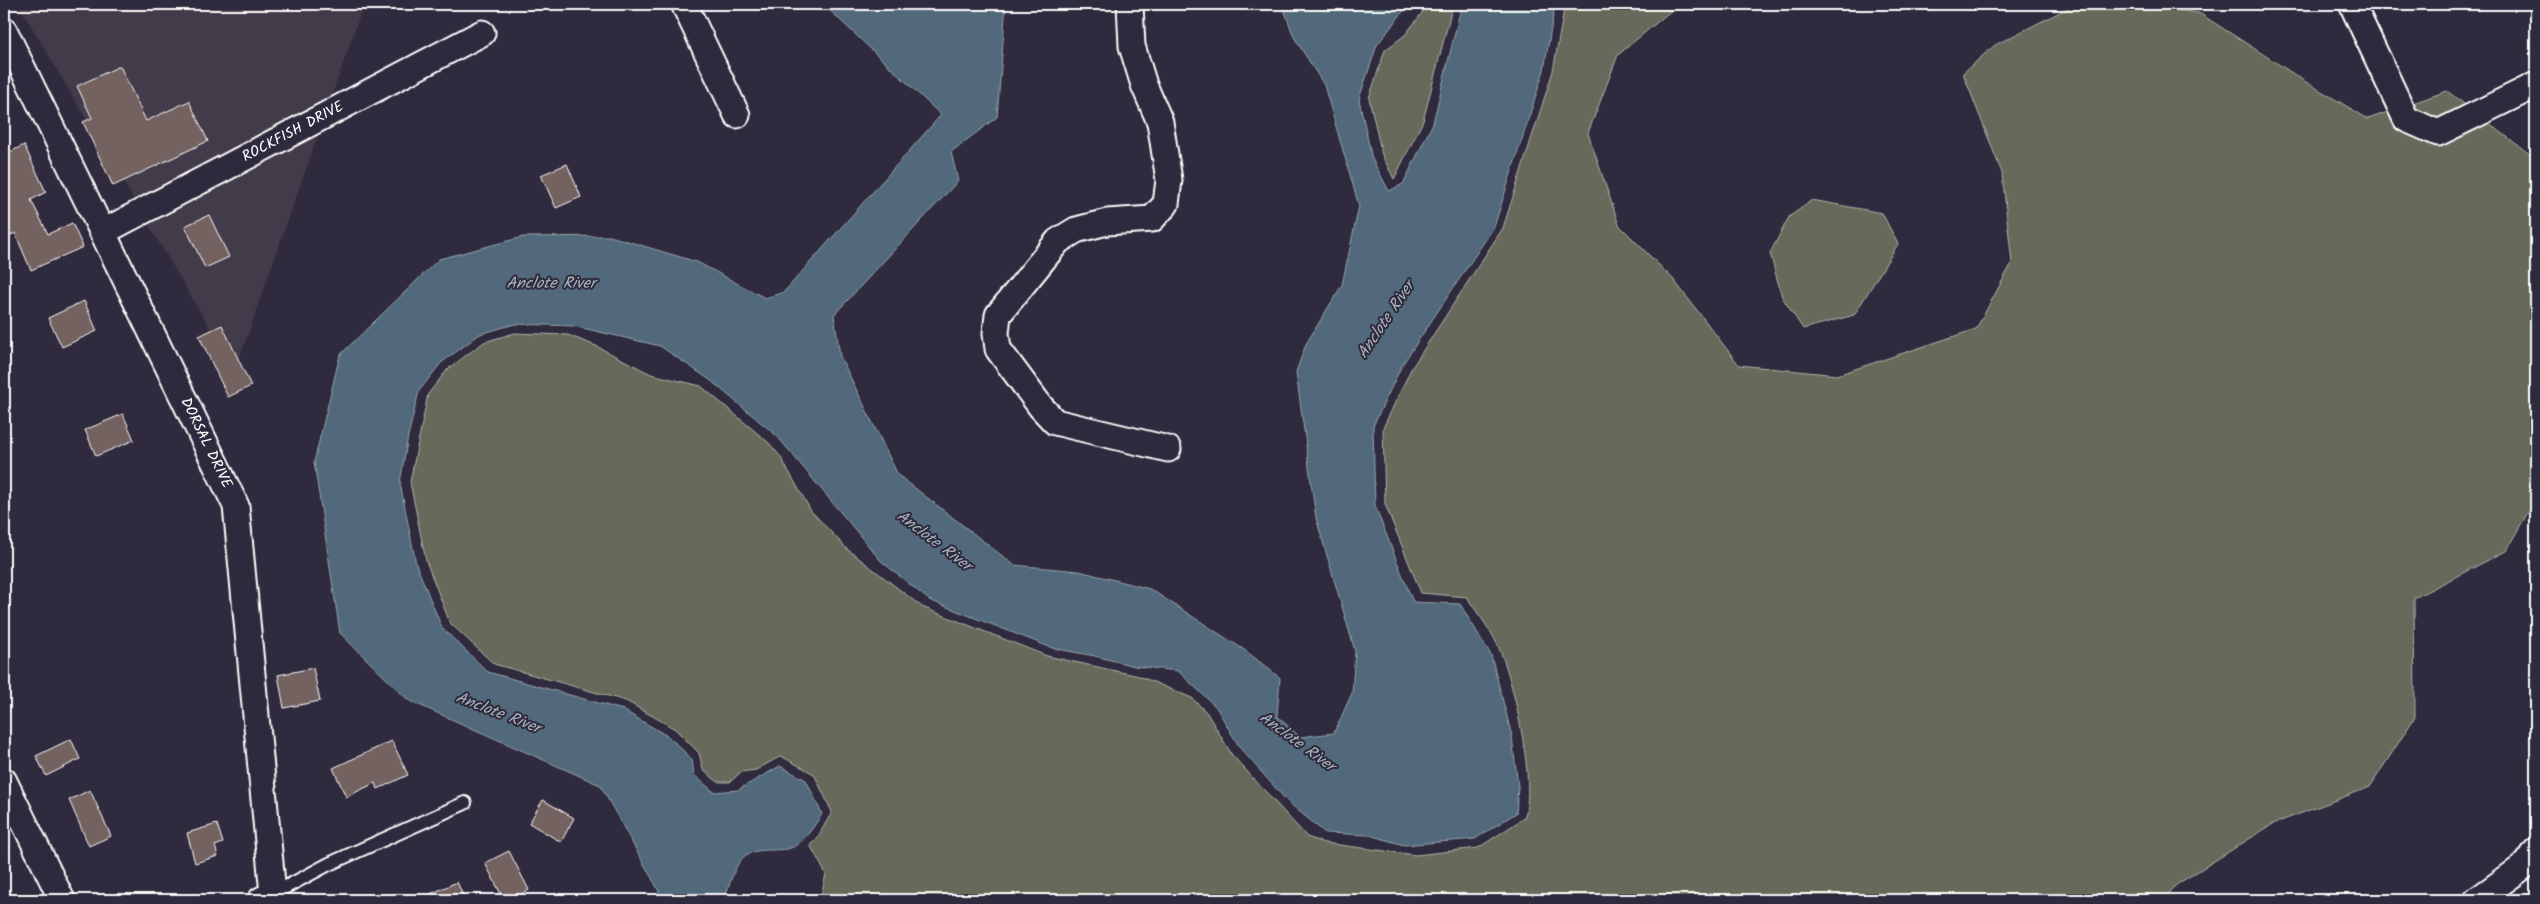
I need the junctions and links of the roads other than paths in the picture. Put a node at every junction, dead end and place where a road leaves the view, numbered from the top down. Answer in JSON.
{"nodes":[{"id":1,"x":684,"y":4,"type":"edge"},
{"id":2,"x":1130,"y":4,"type":"edge"},
{"id":3,"x":2352,"y":4,"type":"edge"},
{"id":4,"x":4,"y":30,"type":"edge"},
{"id":5,"x":482,"y":33,"type":"dead end"},
{"id":6,"x":2536,"y":86,"type":"edge"},
{"id":7,"x":737,"y":115,"type":"dead end"},
{"id":8,"x":103,"y":232,"type":"junction"},
{"id":9,"x":1168,"y":449,"type":"dead end"},
{"id":10,"x":4,"y":781,"type":"edge"},
{"id":11,"x":465,"y":803,"type":"dead end"},
{"id":12,"x":2536,"y":852,"type":"edge"},
{"id":13,"x":267,"y":897,"type":"edge"},
{"id":14,"x":62,"y":900,"type":"edge"},
{"id":15,"x":2477,"y":900,"type":"edge"}],
"edges":[{"from":1,"to":7,"type":"street"},
{"from":2,"to":9,"type":"street"},
{"from":3,"to":6,"type":"street"},
{"from":4,"to":8,"type":"street","name":"DORSAL DRIVE"},
{"from":5,"to":8,"type":"street","name":"ROCKFISH DRIVE"},
{"from":8,"to":13,"type":"street","name":"DORSAL DRIVE"},
{"from":10,"to":14,"type":"street"},
{"from":11,"to":13,"type":"lane"},
{"from":12,"to":15,"type":"street"}]}
